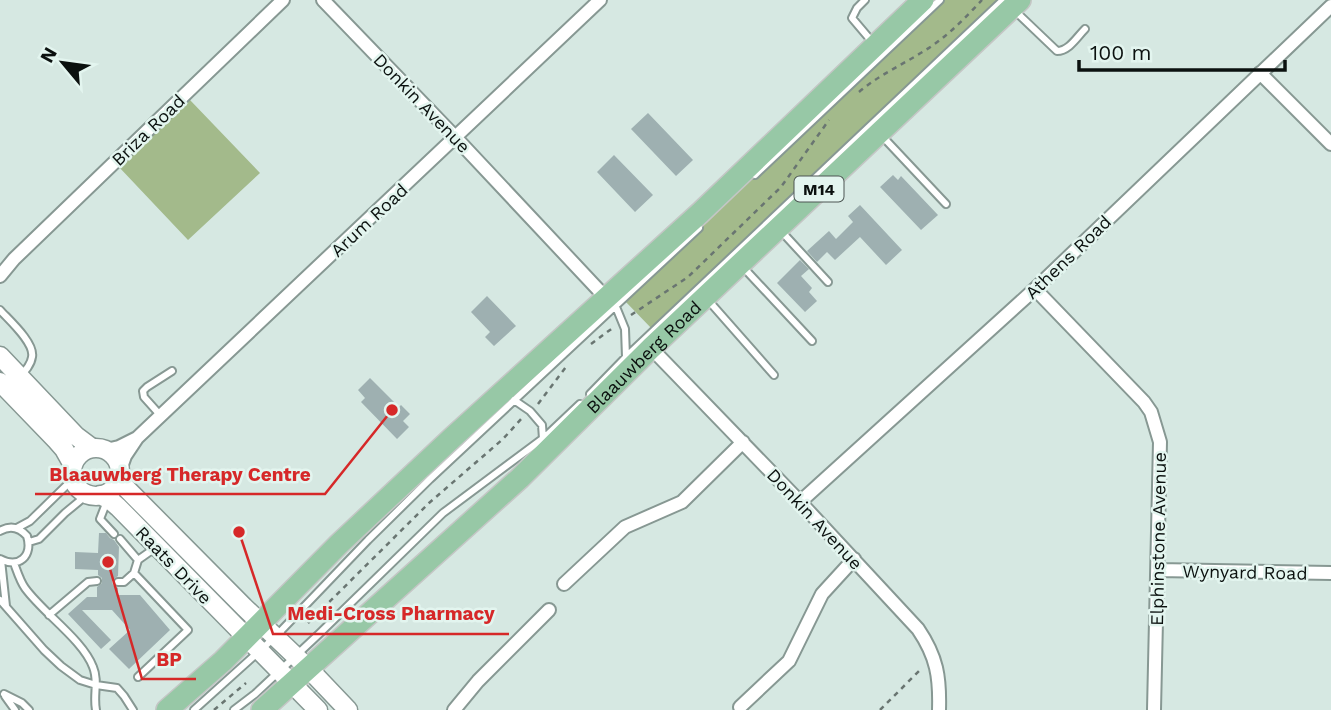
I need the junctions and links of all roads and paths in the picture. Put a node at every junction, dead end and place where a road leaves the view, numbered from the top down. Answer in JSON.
{"nodes":[{"id":1,"x":283,"y":0,"type":"edge"},
{"id":2,"x":323,"y":0,"type":"edge"},
{"id":3,"x":600,"y":0,"type":"edge"},
{"id":4,"x":866,"y":0,"type":"edge"},
{"id":5,"x":923,"y":0,"type":"edge"},
{"id":6,"x":940,"y":0,"type":"edge"},
{"id":7,"x":982,"y":0,"type":"edge"},
{"id":8,"x":1012,"y":2,"type":"edge"},
{"id":9,"x":1331,"y":6,"type":"edge"},
{"id":10,"x":1086,"y":29,"type":"dead end"},
{"id":11,"x":875,"y":46,"type":"junction"},
{"id":12,"x":1260,"y":73,"type":"junction"},
{"id":13,"x":856,"y":94,"type":"dead end"},
{"id":14,"x":833,"y":116,"type":"dead end"},
{"id":15,"x":879,"y":133,"type":"junction"},
{"id":16,"x":456,"y":138,"type":"junction"},
{"id":17,"x":1331,"y":144,"type":"edge"},
{"id":18,"x":752,"y":178,"type":"dead end"},
{"id":19,"x":946,"y":204,"type":"dead end"},
{"id":20,"x":702,"y":225,"type":"dead end"},
{"id":21,"x":778,"y":228,"type":"junction"},
{"id":22,"x":14,"y":259,"type":"junction"},
{"id":23,"x":740,"y":264,"type":"junction"},
{"id":24,"x":0,"y":269,"type":"edge"},
{"id":25,"x":0,"y":276,"type":"edge"},
{"id":26,"x":828,"y":282,"type":"dead end"},
{"id":27,"x":1035,"y":289,"type":"junction"},
{"id":28,"x":705,"y":297,"type":"junction"},
{"id":29,"x":611,"y":303,"type":"junction"},
{"id":30,"x":0,"y":310,"type":"edge"},
{"id":31,"x":622,"y":322,"type":"junction"},
{"id":32,"x":566,"y":336,"type":"junction"},
{"id":33,"x":812,"y":341,"type":"dead end"},
{"id":34,"x":590,"y":345,"type":"dead end"},
{"id":35,"x":651,"y":348,"type":"junction"},
{"id":36,"x":0,"y":356,"type":"edge"},
{"id":37,"x":626,"y":357,"type":"junction"},
{"id":38,"x":567,"y":366,"type":"dead end"},
{"id":39,"x":172,"y":371,"type":"dead end"},
{"id":40,"x":774,"y":375,"type":"dead end"},
{"id":41,"x":20,"y":377,"type":"junction"},
{"id":42,"x":619,"y":381,"type":"junction"},
{"id":43,"x":0,"y":382,"type":"edge"},
{"id":44,"x":514,"y":400,"type":"junction"},
{"id":45,"x":530,"y":411,"type":"junction"},
{"id":46,"x":161,"y":416,"type":"junction"},
{"id":47,"x":138,"y":438,"type":"junction"},
{"id":48,"x":542,"y":439,"type":"junction"},
{"id":49,"x":743,"y":442,"type":"junction"},
{"id":50,"x":99,"y":449,"type":"junction"},
{"id":51,"x":73,"y":472,"type":"junction"},
{"id":52,"x":119,"y":475,"type":"junction"},
{"id":53,"x":98,"y":496,"type":"junction"},
{"id":54,"x":800,"y":502,"type":"junction"},
{"id":55,"x":17,"y":528,"type":"junction"},
{"id":56,"x":0,"y":531,"type":"edge"},
{"id":57,"x":29,"y":542,"type":"junction"},
{"id":58,"x":157,"y":547,"type":"junction"},
{"id":59,"x":0,"y":559,"type":"edge"},
{"id":60,"x":854,"y":559,"type":"junction"},
{"id":61,"x":138,"y":560,"type":"junction"},
{"id":62,"x":13,"y":563,"type":"junction"},
{"id":63,"x":1158,"y":570,"type":"junction"},
{"id":64,"x":134,"y":573,"type":"junction"},
{"id":65,"x":1331,"y":573,"type":"edge"},
{"id":66,"x":97,"y":582,"type":"dead end"},
{"id":67,"x":118,"y":582,"type":"dead end"},
{"id":68,"x":564,"y":584,"type":"dead end"},
{"id":69,"x":0,"y":600,"type":"edge"},
{"id":70,"x":7,"y":608,"type":"junction"},
{"id":71,"x":549,"y":610,"type":"dead end"},
{"id":72,"x":49,"y":615,"type":"junction"},
{"id":73,"x":308,"y":623,"type":"dead end"},
{"id":74,"x":260,"y":638,"type":"junction"},
{"id":75,"x":933,"y":655,"type":"junction"},
{"id":76,"x":302,"y":663,"type":"junction"},
{"id":77,"x":138,"y":677,"type":"dead end"},
{"id":78,"x":285,"y":677,"type":"junction"},
{"id":79,"x":246,"y":683,"type":"dead end"},
{"id":80,"x":96,"y":685,"type":"junction"},
{"id":81,"x":740,"y":707,"type":"dead end"},
{"id":82,"x":15,"y":710,"type":"edge"},
{"id":83,"x":29,"y":710,"type":"edge"},
{"id":84,"x":96,"y":710,"type":"edge"},
{"id":85,"x":133,"y":710,"type":"edge"},
{"id":86,"x":167,"y":710,"type":"edge"},
{"id":87,"x":194,"y":710,"type":"edge"},
{"id":88,"x":214,"y":710,"type":"edge"},
{"id":89,"x":234,"y":710,"type":"edge"},
{"id":90,"x":262,"y":710,"type":"edge"},
{"id":91,"x":318,"y":710,"type":"edge"},
{"id":92,"x":348,"y":710,"type":"edge"},
{"id":93,"x":454,"y":710,"type":"edge"},
{"id":94,"x":880,"y":710,"type":"edge"},
{"id":95,"x":939,"y":710,"type":"edge"},
{"id":96,"x":1154,"y":710,"type":"edge"}],
"edges":[{"from":1,"to":22,"type":"street","name":"Briza Road"},
{"from":2,"to":16,"type":"street","name":"Donkin Avenue"},
{"from":3,"to":16,"type":"street","name":"Arum Road"},
{"from":4,"to":11,"type":"lane"},
{"from":5,"to":11,"type":"main road"},
{"from":6,"to":18,"type":"lane"},
{"from":7,"to":13,"type":"path"},
{"from":8,"to":10,"type":"lane"},
{"from":8,"to":15,"type":"main road","name":"Blaauwberg Road","number":"M14"},
{"from":8,"to":37,"type":"lane"},
{"from":9,"to":12,"type":"street","name":"Athens Road"},
{"from":11,"to":29,"type":"main road"},
{"from":12,"to":17,"type":"street"},
{"from":12,"to":27,"type":"street","name":"Athens Road"},
{"from":14,"to":31,"type":"path"},
{"from":15,"to":19,"type":"lane"},
{"from":15,"to":21,"type":"main road","name":"Blaauwberg Road","number":"M14"},
{"from":16,"to":29,"type":"street","name":"Donkin Avenue"},
{"from":16,"to":46,"type":"street","name":"Arum Road"},
{"from":20,"to":29,"type":"lane"},
{"from":21,"to":23,"type":"main road","name":"Blaauwberg Road","number":"M14"},
{"from":21,"to":26,"type":"lane"},
{"from":22,"to":24,"type":"street","name":"Briza Road"},
{"from":22,"to":25,"type":"street","name":"Briza Road"},
{"from":23,"to":28,"type":"main road","name":"Blaauwberg Road","number":"M14"},
{"from":23,"to":33,"type":"lane"},
{"from":27,"to":54,"type":"street","name":"Athens Road"},
{"from":27,"to":63,"type":"street","name":"Elphinstone Avenue"},
{"from":28,"to":35,"type":"main road","name":"Blaauwberg Road","number":"M14"},
{"from":28,"to":40,"type":"lane"},
{"from":29,"to":31,"type":"lane"},
{"from":29,"to":32,"type":"main road"},
{"from":29,"to":44,"type":"lane"},
{"from":30,"to":41,"type":"lane"},
{"from":31,"to":34,"type":"path"},
{"from":31,"to":37,"type":"lane"},
{"from":32,"to":44,"type":"lane"},
{"from":32,"to":74,"type":"main road"},
{"from":35,"to":42,"type":"main road","name":"Blaauwberg Road","number":"M14"},
{"from":35,"to":49,"type":"street","name":"Donkin Avenue"},
{"from":36,"to":41,"type":"street"},
{"from":37,"to":48,"type":"lane"},
{"from":38,"to":45,"type":"path"},
{"from":39,"to":46,"type":"lane"},
{"from":41,"to":50,"type":"street"},
{"from":42,"to":48,"type":"lane"},
{"from":42,"to":76,"type":"main road","name":"Blaauwberg Road","number":"M14"},
{"from":43,"to":51,"type":"street"},
{"from":44,"to":45,"type":"lane"},
{"from":44,"to":74,"type":"lane"},
{"from":45,"to":48,"type":"lane"},
{"from":45,"to":73,"type":"path"},
{"from":46,"to":47,"type":"street","name":"Arum Road"},
{"from":47,"to":50,"type":"street","name":"Arum Road"},
{"from":47,"to":52,"type":"street","name":"Arum Road"},
{"from":48,"to":76,"type":"lane"},
{"from":49,"to":54,"type":"street","name":"Donkin Avenue"},
{"from":49,"to":68,"type":"street"},
{"from":50,"to":51,"type":"street"},
{"from":50,"to":52,"type":"street"},
{"from":51,"to":53,"type":"street"},
{"from":51,"to":55,"type":"lane"},
{"from":52,"to":53,"type":"street"},
{"from":52,"to":74,"type":"street","name":"Raats Drive"},
{"from":53,"to":57,"type":"lane"},
{"from":53,"to":58,"type":"street","name":"Raats Drive"},
{"from":53,"to":61,"type":"lane"},
{"from":54,"to":60,"type":"street","name":"Donkin Avenue"},
{"from":55,"to":56,"type":"lane"},
{"from":55,"to":57,"type":"lane"},
{"from":57,"to":62,"type":"lane"},
{"from":58,"to":61,"type":"lane"},
{"from":58,"to":74,"type":"street","name":"Raats Drive"},
{"from":59,"to":62,"type":"lane"},
{"from":59,"to":70,"type":"lane"},
{"from":60,"to":75,"type":"street","name":"Donkin Avenue"},
{"from":60,"to":81,"type":"street"},
{"from":61,"to":64,"type":"lane"},
{"from":62,"to":72,"type":"lane"},
{"from":63,"to":65,"type":"street","name":"Wynyard Road"},
{"from":63,"to":96,"type":"street","name":"Elphinstone Avenue"},
{"from":64,"to":67,"type":"lane"},
{"from":64,"to":77,"type":"lane"},
{"from":66,"to":72,"type":"lane"},
{"from":69,"to":70,"type":"lane"},
{"from":70,"to":80,"type":"lane"},
{"from":71,"to":93,"type":"street"},
{"from":72,"to":80,"type":"lane"},
{"from":74,"to":76,"type":"street"},
{"from":74,"to":78,"type":"street"},
{"from":74,"to":86,"type":"main road"},
{"from":74,"to":87,"type":"lane"},
{"from":75,"to":94,"type":"path"},
{"from":75,"to":95,"type":"street","name":"Donkin Avenue"},
{"from":76,"to":78,"type":"main road","name":"Blaauwberg Road","number":"M14"},
{"from":76,"to":92,"type":"street"},
{"from":78,"to":89,"type":"lane"},
{"from":78,"to":90,"type":"main road","name":"Blaauwberg Road","number":"M14"},
{"from":78,"to":91,"type":"street"},
{"from":79,"to":88,"type":"path"},
{"from":80,"to":84,"type":"lane"},
{"from":80,"to":85,"type":"lane"},
{"from":82,"to":83,"type":"lane"}]}
